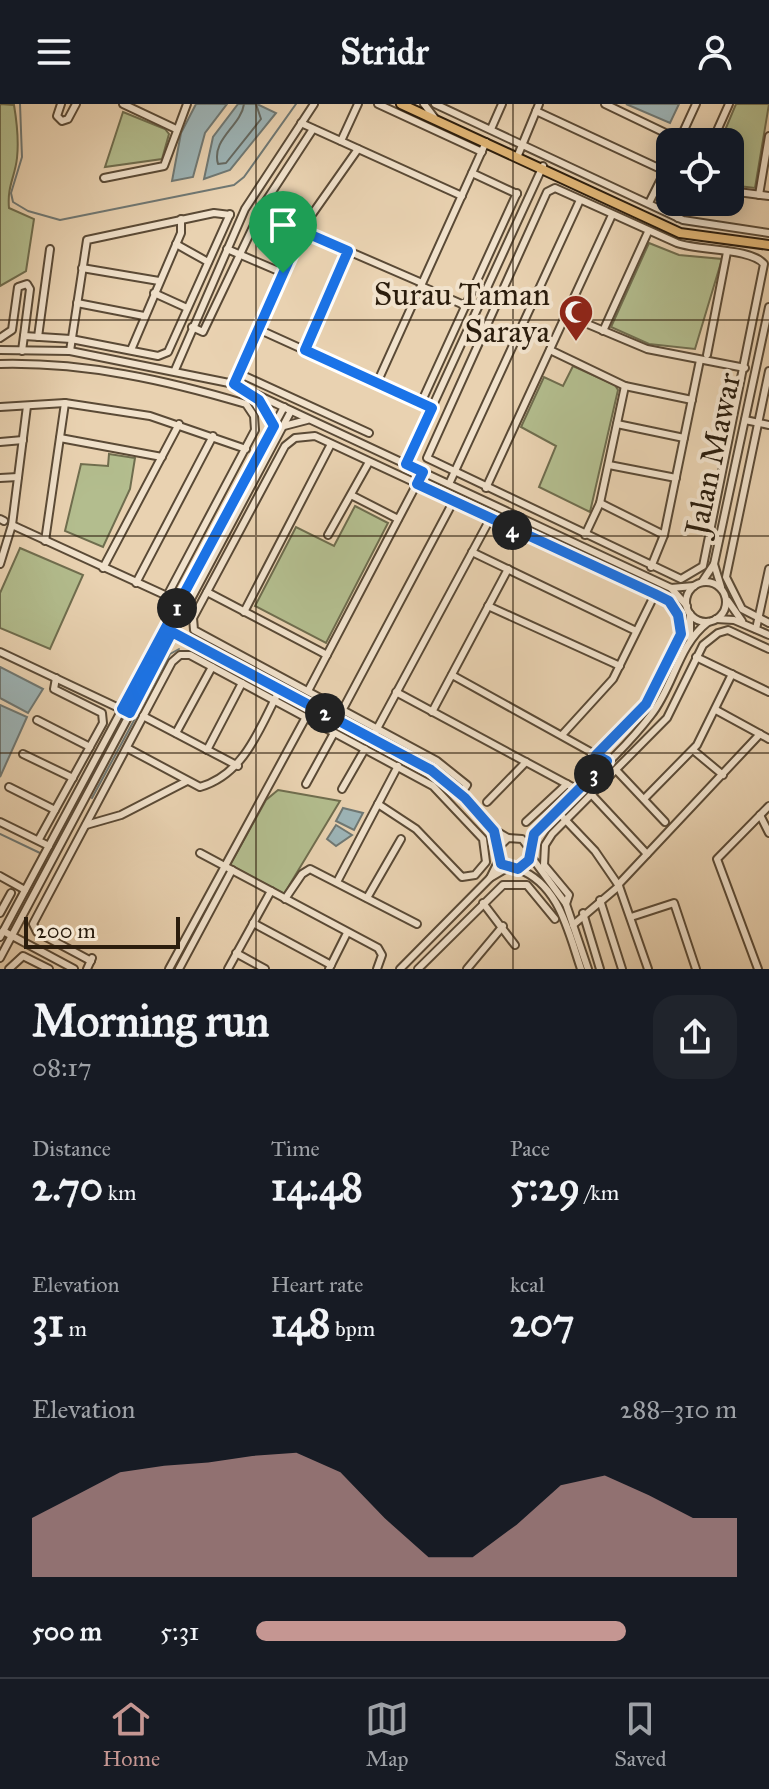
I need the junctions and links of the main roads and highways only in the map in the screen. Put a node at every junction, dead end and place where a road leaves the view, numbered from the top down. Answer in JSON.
{"nodes":[{"id":1,"x":408,"y":105,"type":"edge"},
{"id":2,"x":769,"y":245,"type":"edge"}],
"edges":[{"from":1,"to":2,"type":"main road"}]}
